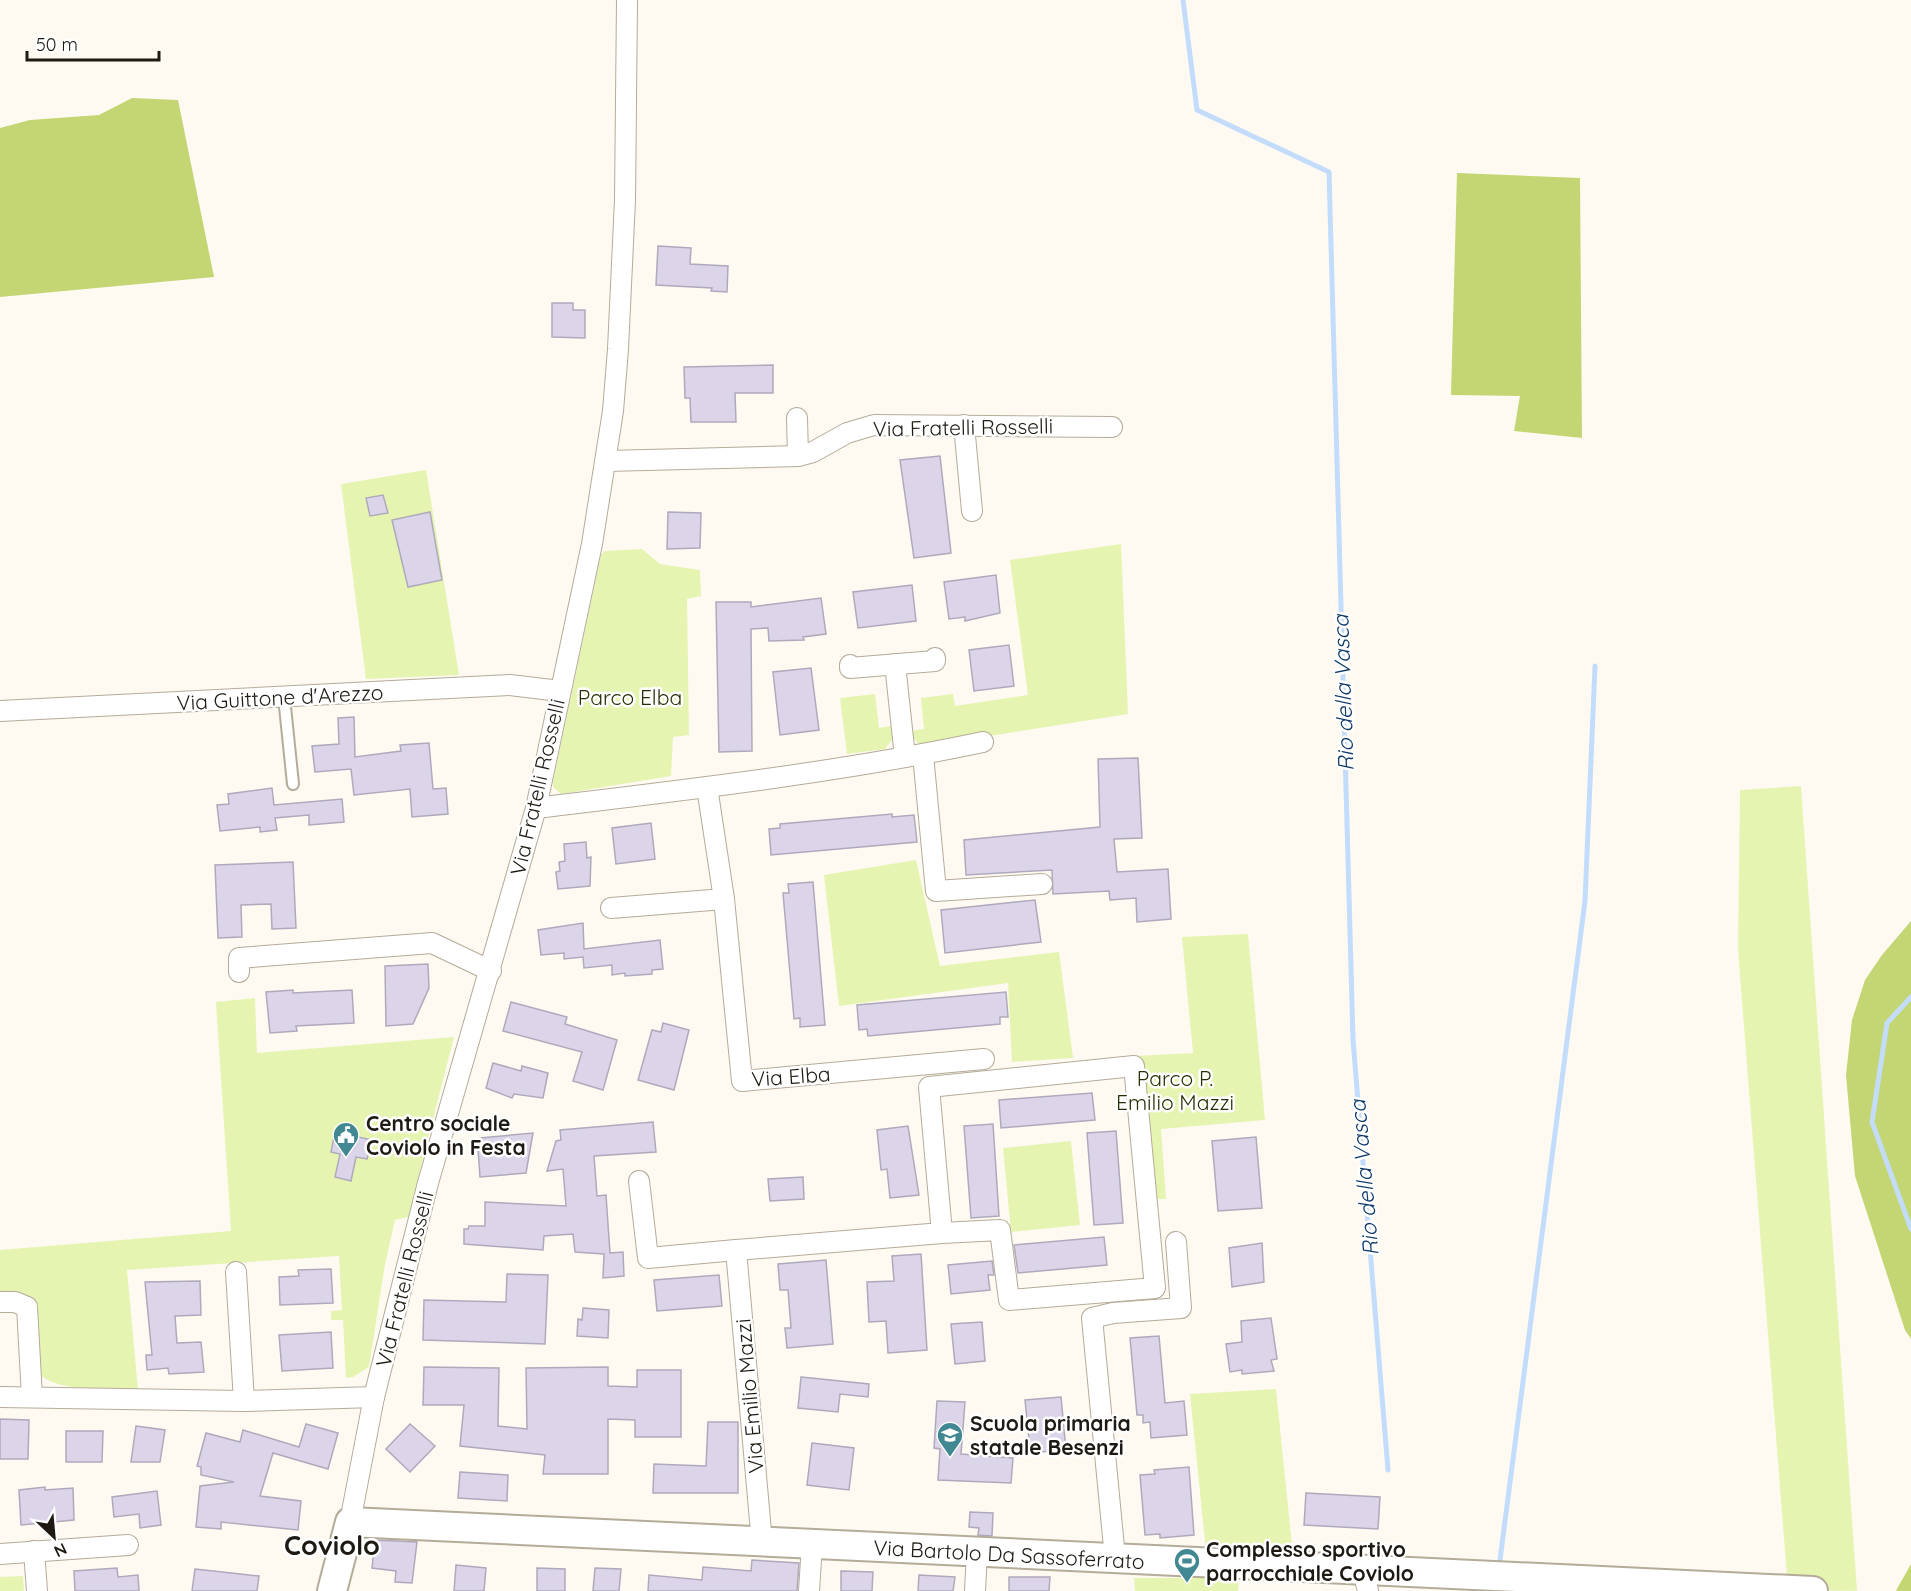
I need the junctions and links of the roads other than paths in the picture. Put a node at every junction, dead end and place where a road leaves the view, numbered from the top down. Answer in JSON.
{"nodes":[{"id":1,"x":627,"y":0,"type":"edge"},
{"id":2,"x":797,"y":418,"type":"dead end"},
{"id":3,"x":964,"y":425,"type":"junction"},
{"id":4,"x":1112,"y":427,"type":"dead end"},
{"id":5,"x":798,"y":456,"type":"junction"},
{"id":6,"x":606,"y":461,"type":"junction"},
{"id":7,"x":972,"y":511,"type":"dead end"},
{"id":8,"x":935,"y":658,"type":"dead end"},
{"id":9,"x":895,"y":664,"type":"junction"},
{"id":10,"x":850,"y":665,"type":"dead end"},
{"id":11,"x":560,"y":691,"type":"junction"},
{"id":12,"x":284,"y":697,"type":"junction"},
{"id":13,"x":0,"y":711,"type":"edge"},
{"id":14,"x":983,"y":742,"type":"dead end"},
{"id":15,"x":914,"y":756,"type":"junction"},
{"id":16,"x":293,"y":784,"type":"dead end"},
{"id":17,"x":707,"y":787,"type":"junction"},
{"id":18,"x":536,"y":808,"type":"junction"},
{"id":19,"x":1042,"y":884,"type":"dead end"},
{"id":20,"x":724,"y":899,"type":"junction"},
{"id":21,"x":611,"y":908,"type":"dead end"},
{"id":22,"x":490,"y":970,"type":"junction"},
{"id":23,"x":239,"y":972,"type":"dead end"},
{"id":24,"x":984,"y":1059,"type":"dead end"},
{"id":25,"x":639,"y":1181,"type":"dead end"},
{"id":26,"x":942,"y":1233,"type":"junction"},
{"id":27,"x":1176,"y":1242,"type":"dead end"},
{"id":28,"x":736,"y":1250,"type":"junction"},
{"id":29,"x":236,"y":1272,"type":"dead end"},
{"id":30,"x":0,"y":1302,"type":"edge"},
{"id":31,"x":374,"y":1396,"type":"junction"},
{"id":32,"x":32,"y":1397,"type":"junction"},
{"id":33,"x":0,"y":1398,"type":"edge"},
{"id":34,"x":244,"y":1401,"type":"junction"},
{"id":35,"x":350,"y":1522,"type":"junction"},
{"id":36,"x":762,"y":1543,"type":"junction"},
{"id":37,"x":128,"y":1545,"type":"dead end"},
{"id":38,"x":812,"y":1545,"type":"junction"},
{"id":39,"x":34,"y":1551,"type":"junction"},
{"id":40,"x":977,"y":1552,"type":"junction"},
{"id":41,"x":0,"y":1554,"type":"edge"},
{"id":42,"x":1115,"y":1558,"type":"junction"},
{"id":43,"x":1365,"y":1581,"type":"edge"},
{"id":44,"x":37,"y":1591,"type":"edge"},
{"id":45,"x":332,"y":1591,"type":"edge"},
{"id":46,"x":809,"y":1591,"type":"edge"},
{"id":47,"x":975,"y":1591,"type":"edge"},
{"id":48,"x":1813,"y":1591,"type":"edge"}],
"edges":[{"from":1,"to":6,"type":"street","name":"Via Fratelli Rosselli"},
{"from":2,"to":5,"type":"street"},
{"from":3,"to":4,"type":"street","name":"Via Fratelli Rosselli"},
{"from":3,"to":5,"type":"street","name":"Via Fratelli Rosselli"},
{"from":3,"to":7,"type":"street"},
{"from":5,"to":6,"type":"street","name":"Via Fratelli Rosselli"},
{"from":6,"to":11,"type":"street","name":"Via Fratelli Rosselli"},
{"from":8,"to":9,"type":"street"},
{"from":9,"to":10,"type":"street"},
{"from":9,"to":15,"type":"street"},
{"from":11,"to":12,"type":"street","name":"Via Guittone d'Arezzo"},
{"from":11,"to":18,"type":"street","name":"Via Fratelli Rosselli"},
{"from":12,"to":13,"type":"street","name":"Via Guittone d'Arezzo"},
{"from":12,"to":16,"type":"lane"},
{"from":14,"to":15,"type":"street"},
{"from":15,"to":17,"type":"street"},
{"from":15,"to":19,"type":"street"},
{"from":17,"to":18,"type":"street"},
{"from":17,"to":20,"type":"street","name":"Via Elba"},
{"from":18,"to":22,"type":"street","name":"Via Fratelli Rosselli"},
{"from":20,"to":21,"type":"street"},
{"from":20,"to":24,"type":"street","name":"Via Elba"},
{"from":22,"to":23,"type":"street"},
{"from":22,"to":31,"type":"street","name":"Via Fratelli Rosselli"},
{"from":25,"to":28,"type":"street"},
{"from":26,"to":26,"type":"street"},
{"from":26,"to":28,"type":"street"},
{"from":27,"to":42,"type":"street"},
{"from":28,"to":36,"type":"street","name":"Via Emilio Mazzi"},
{"from":29,"to":34,"type":"street"},
{"from":30,"to":32,"type":"street"},
{"from":31,"to":34,"type":"street"},
{"from":31,"to":35,"type":"street","name":"Via Fratelli Rosselli"},
{"from":32,"to":33,"type":"street"},
{"from":32,"to":34,"type":"street"},
{"from":35,"to":36,"type":"street","name":"Via Bartolo Da Sassoferrato"},
{"from":35,"to":45,"type":"street","name":"Via Fratelli Rosselli"},
{"from":36,"to":38,"type":"street","name":"Via Bartolo Da Sassoferrato"},
{"from":37,"to":39,"type":"street"},
{"from":38,"to":40,"type":"street","name":"Via Bartolo Da Sassoferrato"},
{"from":38,"to":46,"type":"street"},
{"from":39,"to":41,"type":"street"},
{"from":39,"to":44,"type":"street"},
{"from":40,"to":42,"type":"street","name":"Via Bartolo Da Sassoferrato"},
{"from":40,"to":47,"type":"street"},
{"from":42,"to":43,"type":"street","name":"Via Bartolo Da Sassoferrato"},
{"from":43,"to":48,"type":"street","name":"Via Bartolo Da Sassoferrato"}]}
